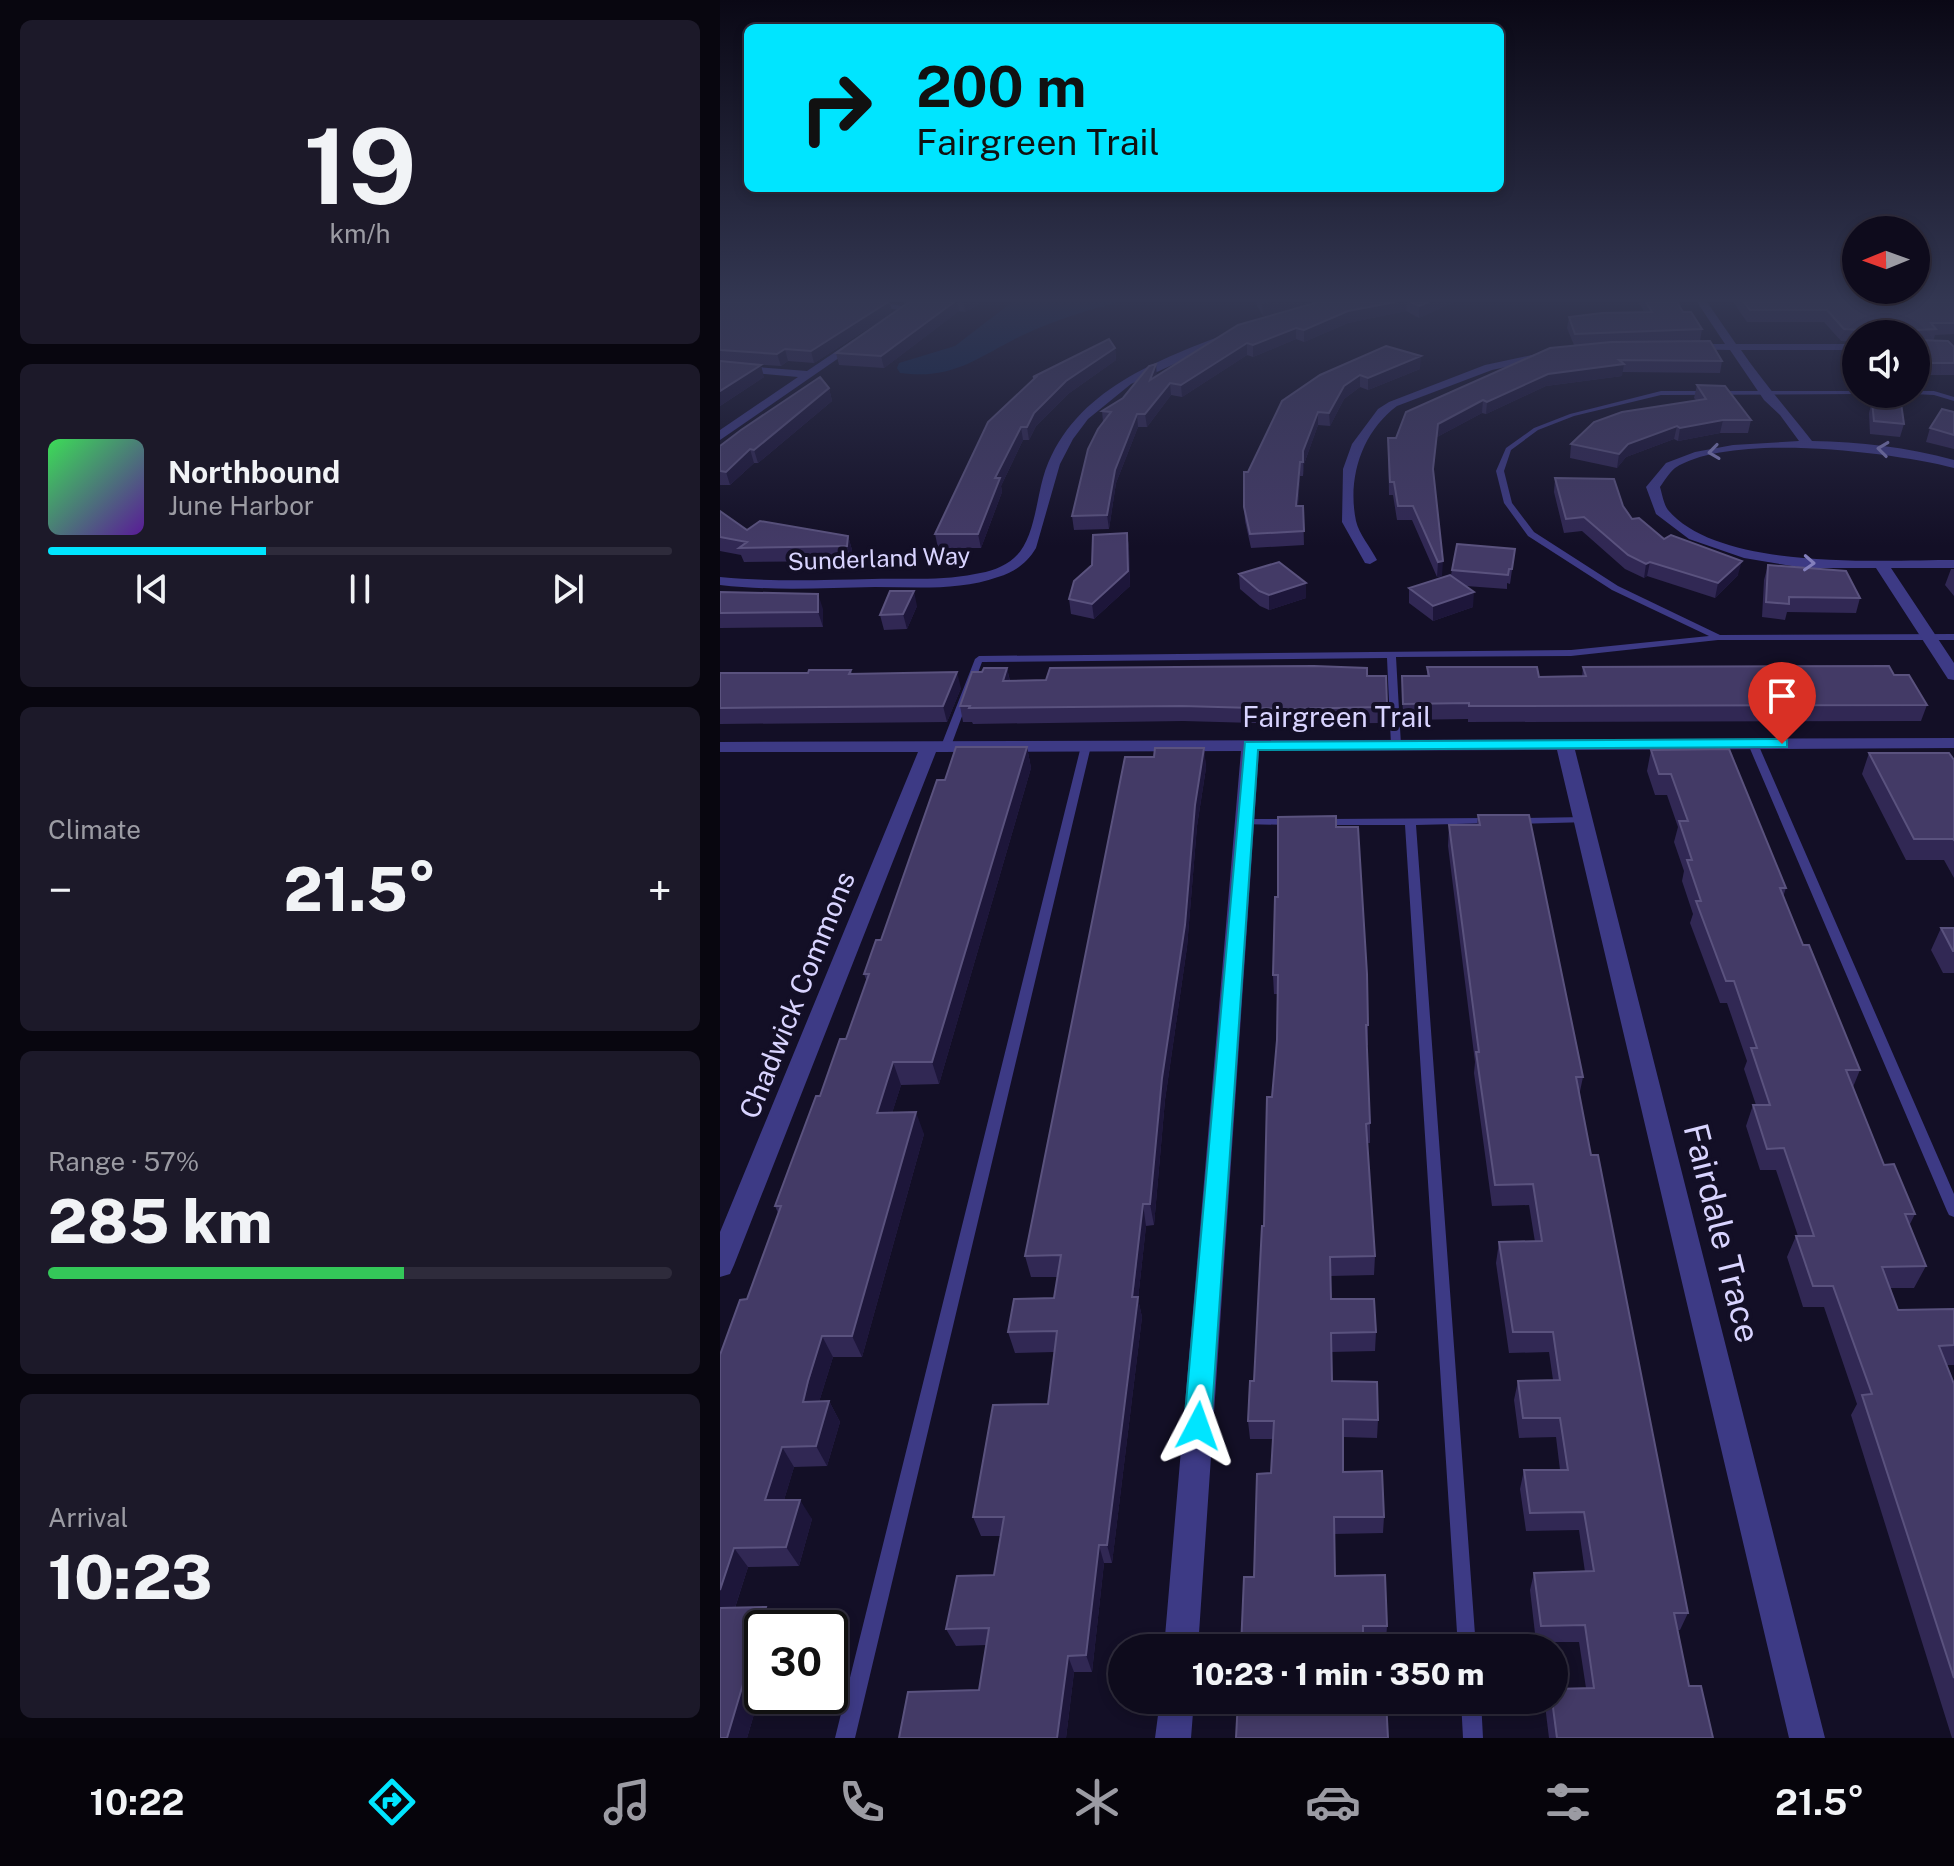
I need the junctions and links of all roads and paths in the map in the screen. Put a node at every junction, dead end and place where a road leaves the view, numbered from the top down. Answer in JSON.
{"nodes":[{"id":1,"x":798,"y":383,"type":"edge"},
{"id":2,"x":1126,"y":383,"type":"edge"},
{"id":3,"x":1449,"y":383,"type":"edge"},
{"id":4,"x":1758,"y":383,"type":"edge"},
{"id":5,"x":1842,"y":393,"type":"edge"},
{"id":6,"x":1930,"y":393,"type":"edge"},
{"id":7,"x":1766,"y":395,"type":"junction"},
{"id":8,"x":1954,"y":399,"type":"edge"},
{"id":9,"x":720,"y":436,"type":"edge"},
{"id":10,"x":1792,"y":447,"type":"junction"},
{"id":11,"x":1810,"y":447,"type":"junction"},
{"id":12,"x":1954,"y":464,"type":"edge"},
{"id":13,"x":1370,"y":560,"type":"dead end"},
{"id":14,"x":1954,"y":564,"type":"edge"},
{"id":15,"x":1881,"y":565,"type":"junction"},
{"id":16,"x":720,"y":581,"type":"edge"},
{"id":17,"x":1926,"y":637,"type":"junction"},
{"id":18,"x":1954,"y":637,"type":"edge"},
{"id":19,"x":1719,"y":638,"type":"junction"},
{"id":20,"x":1391,"y":655,"type":"junction"},
{"id":21,"x":1954,"y":675,"type":"edge"},
{"id":22,"x":1954,"y":743,"type":"edge"},
{"id":23,"x":1753,"y":744,"type":"junction"},
{"id":24,"x":1396,"y":745,"type":"junction"},
{"id":25,"x":1565,"y":745,"type":"junction"},
{"id":26,"x":937,"y":746,"type":"junction"},
{"id":27,"x":1086,"y":746,"type":"junction"},
{"id":28,"x":1250,"y":746,"type":"junction"},
{"id":29,"x":720,"y":747,"type":"edge"},
{"id":30,"x":1586,"y":820,"type":"junction"},
{"id":31,"x":1410,"y":821,"type":"junction"},
{"id":32,"x":1244,"y":822,"type":"junction"},
{"id":33,"x":1304,"y":822,"type":"edge"},
{"id":34,"x":1319,"y":822,"type":"edge"},
{"id":35,"x":1954,"y":1211,"type":"edge"},
{"id":36,"x":720,"y":1265,"type":"edge"},
{"id":37,"x":1182,"y":1634,"type":"edge"},
{"id":38,"x":1466,"y":1634,"type":"edge"},
{"id":39,"x":1176,"y":1714,"type":"edge"},
{"id":40,"x":1472,"y":1714,"type":"edge"},
{"id":41,"x":845,"y":1738,"type":"edge"},
{"id":42,"x":1173,"y":1738,"type":"edge"},
{"id":43,"x":1473,"y":1738,"type":"edge"},
{"id":44,"x":1807,"y":1738,"type":"edge"}],
"edges":[{"from":1,"to":9,"type":"street"},
{"from":2,"to":16,"type":"street","name":"Sunderland Way"},
{"from":3,"to":13,"type":"street"},
{"from":4,"to":7,"type":"street"},
{"from":5,"to":7,"type":"lane"},
{"from":6,"to":8,"type":"lane"},
{"from":7,"to":10,"type":"street"},
{"from":7,"to":11,"type":"street"},
{"from":7,"to":19,"type":"lane"},
{"from":10,"to":11,"type":"street"},
{"from":10,"to":15,"type":"street","one_way":true},
{"from":12,"to":11,"type":"street","one_way":true},
{"from":14,"to":15,"type":"street"},
{"from":15,"to":17,"type":"street"},
{"from":17,"to":18,"type":"lane"},
{"from":17,"to":19,"type":"lane"},
{"from":17,"to":21,"type":"street"},
{"from":19,"to":20,"type":"lane"},
{"from":20,"to":24,"type":"lane"},
{"from":20,"to":26,"type":"lane"},
{"from":22,"to":23,"type":"street","name":"Fairgreen Trail"},
{"from":23,"to":25,"type":"street","name":"Fairgreen Trail"},
{"from":23,"to":35,"type":"lane"},
{"from":24,"to":25,"type":"street","name":"Fairgreen Trail"},
{"from":24,"to":28,"type":"street","name":"Fairgreen Trail"},
{"from":25,"to":30,"type":"street","name":"Fairdale Trace"},
{"from":26,"to":27,"type":"street","name":"Fairgreen Trail"},
{"from":26,"to":29,"type":"street","name":"Fairgreen Trail"},
{"from":26,"to":36,"type":"street","name":"Chadwick Commons"},
{"from":27,"to":28,"type":"street","name":"Fairgreen Trail"},
{"from":27,"to":41,"type":"lane"},
{"from":28,"to":32,"type":"street"},
{"from":30,"to":31,"type":"lane"},
{"from":30,"to":44,"type":"street","name":"Fairdale Trace"},
{"from":31,"to":34,"type":"lane"},
{"from":31,"to":38,"type":"lane"},
{"from":32,"to":33,"type":"lane"},
{"from":32,"to":37,"type":"street"},
{"from":39,"to":42,"type":"street"},
{"from":40,"to":43,"type":"lane"}]}
